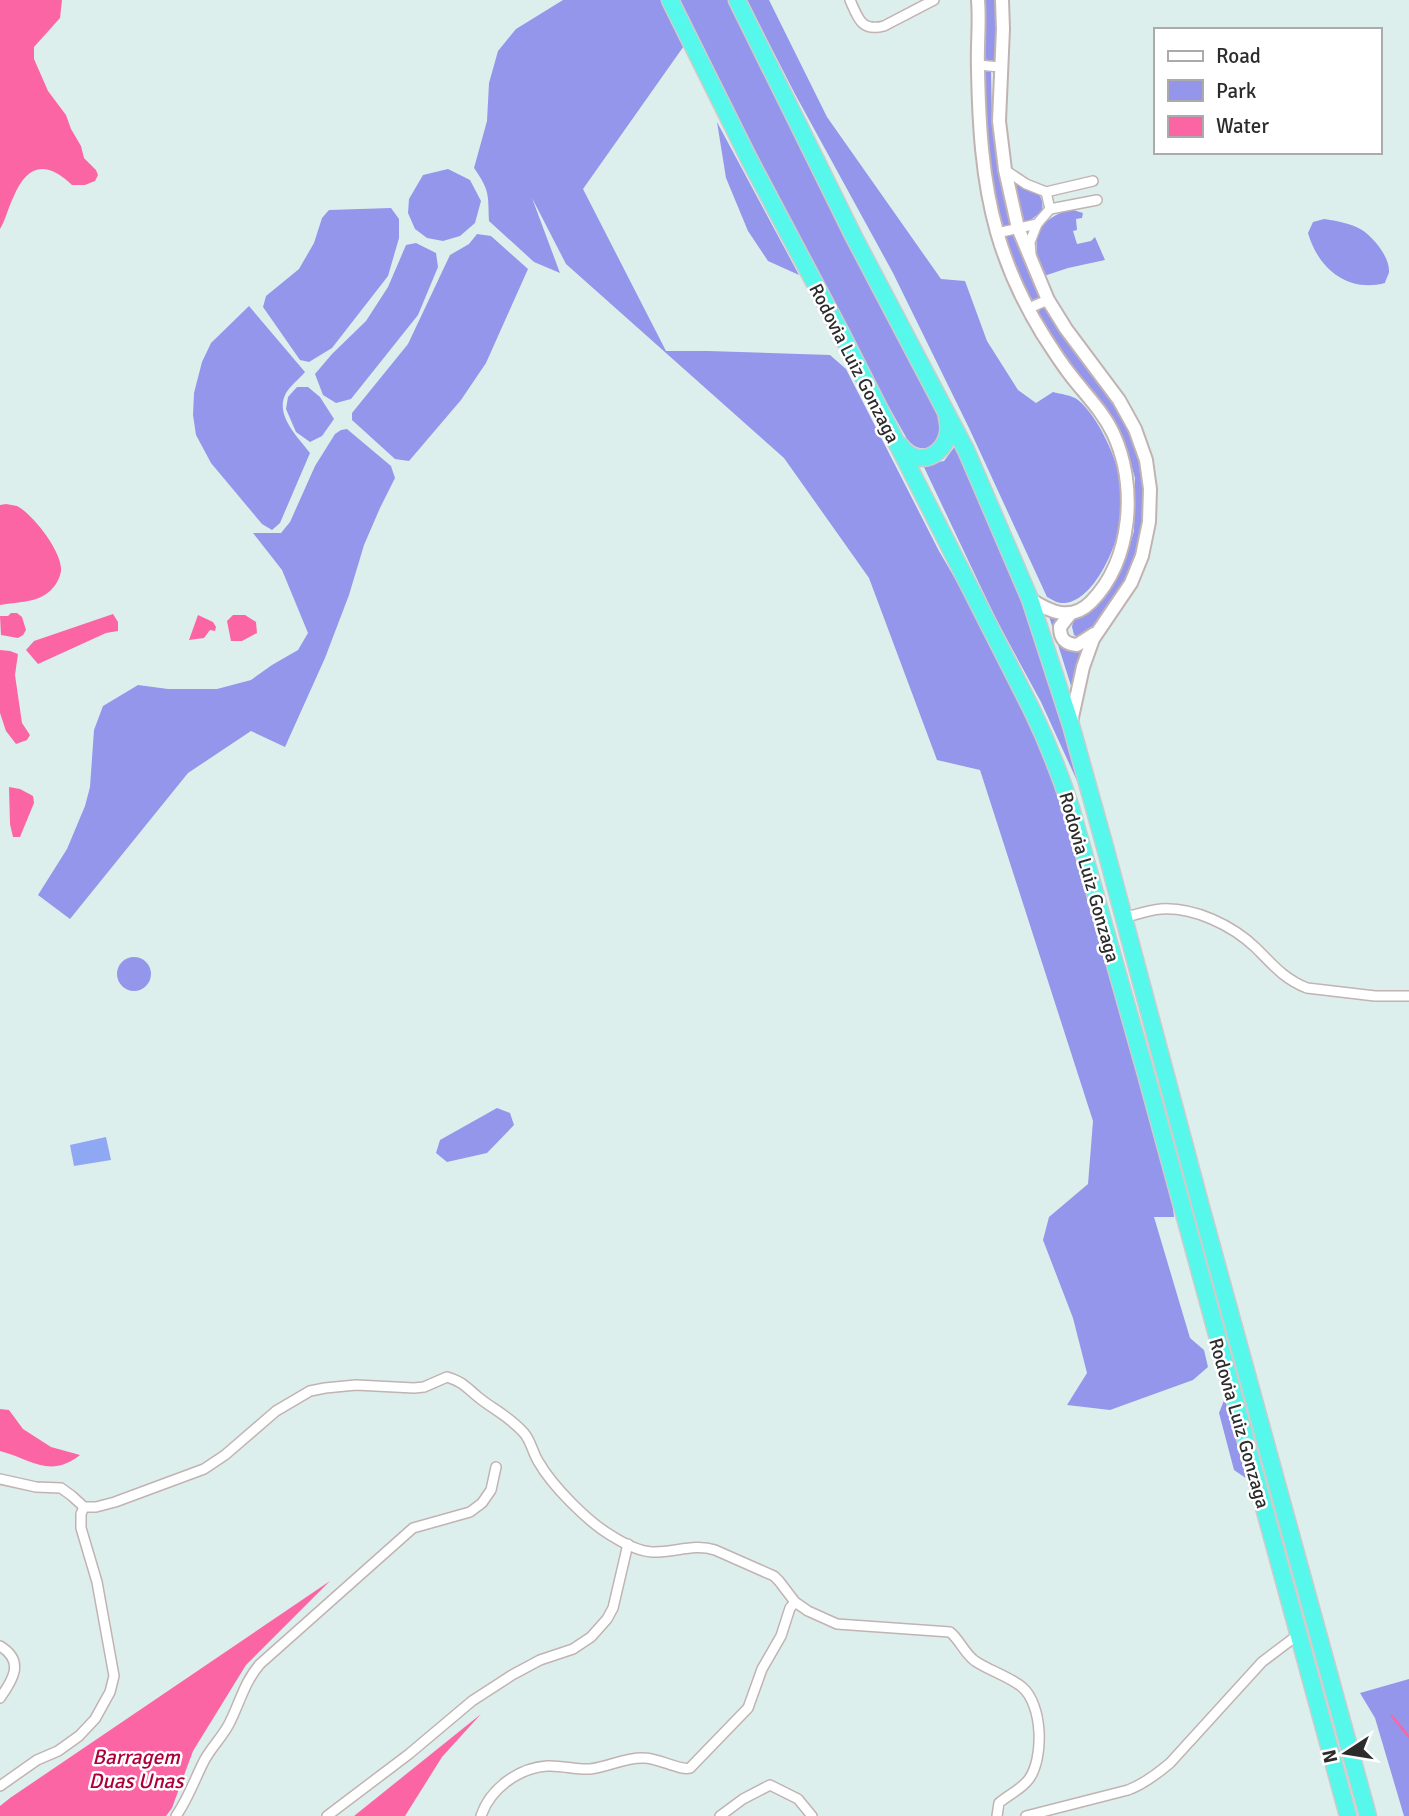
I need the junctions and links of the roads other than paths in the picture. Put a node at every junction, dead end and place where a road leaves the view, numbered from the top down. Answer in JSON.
{"nodes":[{"id":1,"x":670,"y":0,"type":"edge"},
{"id":2,"x":737,"y":0,"type":"edge"},
{"id":3,"x":850,"y":0,"type":"edge"},
{"id":4,"x":934,"y":0,"type":"edge"},
{"id":5,"x":978,"y":0,"type":"edge"},
{"id":6,"x":1002,"y":0,"type":"edge"},
{"id":7,"x":978,"y":65,"type":"junction"},
{"id":8,"x":1000,"y":67,"type":"junction"},
{"id":9,"x":1005,"y":170,"type":"junction"},
{"id":10,"x":1093,"y":181,"type":"dead end"},
{"id":11,"x":1082,"y":184,"type":"junction"},
{"id":12,"x":1046,"y":192,"type":"junction"},
{"id":13,"x":1097,"y":200,"type":"dead end"},
{"id":14,"x":1086,"y":202,"type":"junction"},
{"id":15,"x":1050,"y":209,"type":"junction"},
{"id":16,"x":1037,"y":224,"type":"junction"},
{"id":17,"x":1018,"y":228,"type":"junction"},
{"id":18,"x":997,"y":233,"type":"junction"},
{"id":19,"x":1032,"y":262,"type":"junction"},
{"id":20,"x":1048,"y":300,"type":"junction"},
{"id":21,"x":1029,"y":308,"type":"junction"},
{"id":22,"x":944,"y":406,"type":"junction"},
{"id":23,"x":891,"y":432,"type":"junction"},
{"id":24,"x":1030,"y":599,"type":"junction"},
{"id":25,"x":1070,"y":614,"type":"junction"},
{"id":26,"x":1097,"y":632,"type":"junction"},
{"id":27,"x":1071,"y":725,"type":"junction"},
{"id":28,"x":1123,"y":918,"type":"junction"},
{"id":29,"x":1409,"y":996,"type":"edge"},
{"id":30,"x":496,"y":1466,"type":"dead end"},
{"id":31,"x":0,"y":1479,"type":"edge"},
{"id":32,"x":84,"y":1507,"type":"junction"},
{"id":33,"x":628,"y":1544,"type":"junction"},
{"id":34,"x":795,"y":1602,"type":"junction"},
{"id":35,"x":1299,"y":1634,"type":"junction"},
{"id":36,"x":0,"y":1646,"type":"edge"},
{"id":37,"x":0,"y":1699,"type":"edge"},
{"id":38,"x":0,"y":1786,"type":"edge"},
{"id":39,"x":176,"y":1816,"type":"edge"},
{"id":40,"x":327,"y":1816,"type":"edge"},
{"id":41,"x":481,"y":1816,"type":"edge"},
{"id":42,"x":720,"y":1816,"type":"edge"},
{"id":43,"x":812,"y":1816,"type":"edge"},
{"id":44,"x":997,"y":1816,"type":"edge"},
{"id":45,"x":1026,"y":1816,"type":"edge"},
{"id":46,"x":1348,"y":1816,"type":"edge"},
{"id":47,"x":1368,"y":1816,"type":"edge"}],
"edges":[{"from":1,"to":23,"type":"highway","name":"Rodovia Luiz Gonzaga"},
{"from":2,"to":22,"type":"highway","name":"Rodovia Luiz Gonzaga"},
{"from":3,"to":4,"type":"street"},
{"from":5,"to":7,"type":"main road"},
{"from":6,"to":8,"type":"main road"},
{"from":7,"to":8,"type":"street"},
{"from":7,"to":18,"type":"main road"},
{"from":8,"to":9,"type":"main road"},
{"from":9,"to":12,"type":"street"},
{"from":9,"to":17,"type":"main road"},
{"from":10,"to":11,"type":"street"},
{"from":11,"to":12,"type":"street"},
{"from":11,"to":14,"type":"street"},
{"from":12,"to":15,"type":"street"},
{"from":13,"to":14,"type":"street"},
{"from":14,"to":15,"type":"street"},
{"from":15,"to":16,"type":"street"},
{"from":16,"to":17,"type":"street"},
{"from":16,"to":19,"type":"street"},
{"from":17,"to":18,"type":"street"},
{"from":17,"to":19,"type":"main road"},
{"from":18,"to":21,"type":"main road"},
{"from":19,"to":20,"type":"main road"},
{"from":20,"to":21,"type":"street"},
{"from":20,"to":26,"type":"main road"},
{"from":21,"to":25,"type":"main road"},
{"from":22,"to":23,"type":"highway"},
{"from":22,"to":24,"type":"highway","name":"Rodovia Luiz Gonzaga"},
{"from":23,"to":35,"type":"highway","name":"Rodovia Luiz Gonzaga"},
{"from":24,"to":25,"type":"main road"},
{"from":24,"to":27,"type":"highway","name":"Rodovia Luiz Gonzaga"},
{"from":25,"to":26,"type":"main road"},
{"from":26,"to":27,"type":"main road"},
{"from":27,"to":28,"type":"highway","name":"Rodovia Luiz Gonzaga"},
{"from":28,"to":29,"type":"street"},
{"from":28,"to":47,"type":"highway","name":"Rodovia Luiz Gonzaga"},
{"from":30,"to":39,"type":"street"},
{"from":31,"to":32,"type":"street"},
{"from":32,"to":33,"type":"street"},
{"from":32,"to":38,"type":"street"},
{"from":33,"to":34,"type":"street"},
{"from":33,"to":40,"type":"street"},
{"from":34,"to":41,"type":"street"},
{"from":34,"to":44,"type":"street"},
{"from":35,"to":45,"type":"street"},
{"from":35,"to":46,"type":"highway","name":"Rodovia Luiz Gonzaga"},
{"from":36,"to":37,"type":"street"},
{"from":42,"to":43,"type":"street"}]}
